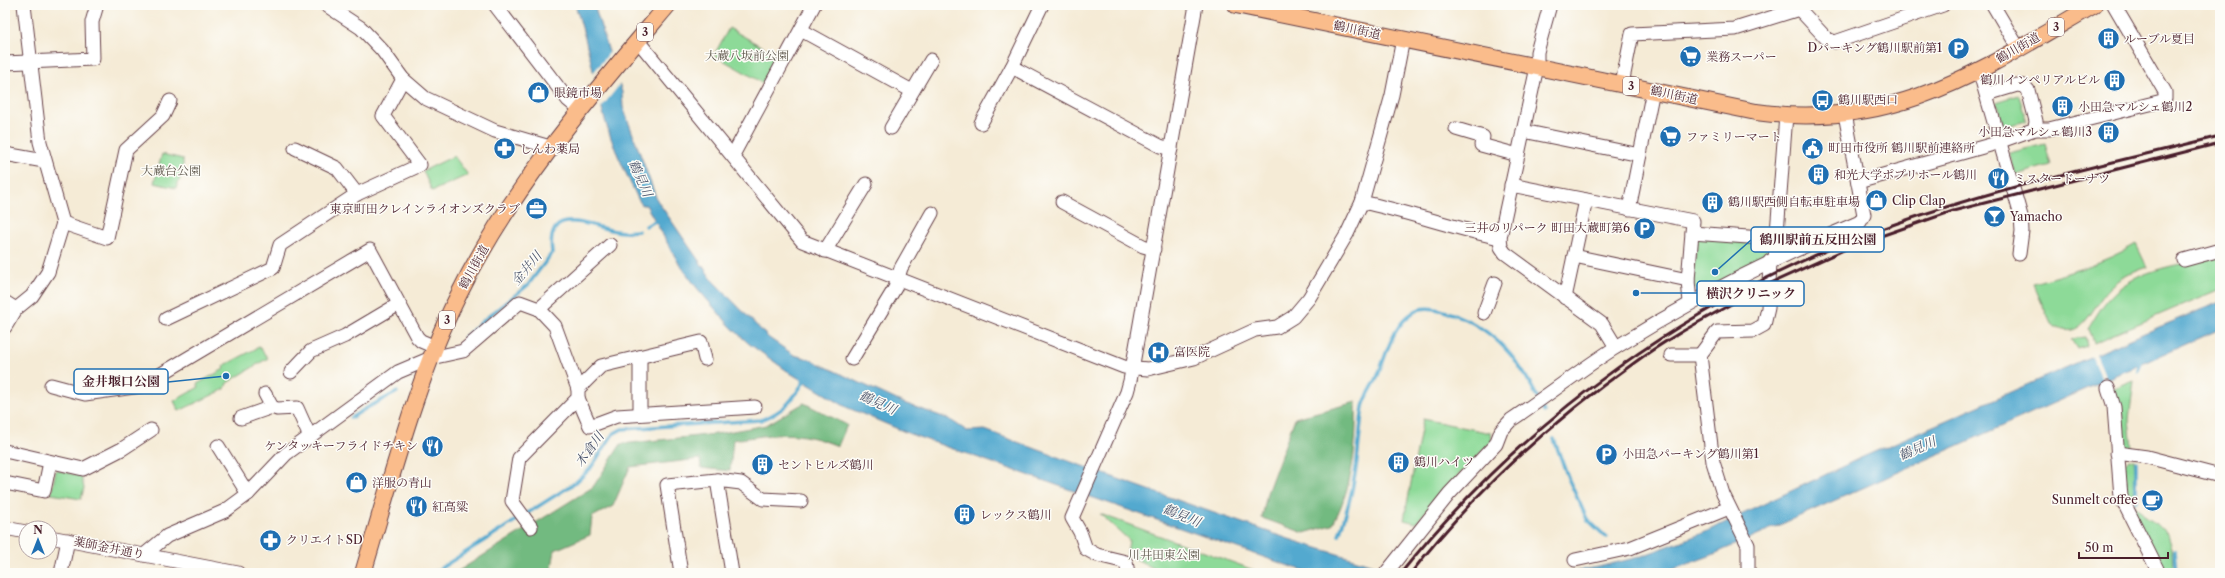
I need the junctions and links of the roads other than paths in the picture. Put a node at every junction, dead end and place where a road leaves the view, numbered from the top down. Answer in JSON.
{"nodes":[{"id":1,"x":24,"y":5,"type":"edge"},
{"id":2,"x":97,"y":5,"type":"edge"},
{"id":3,"x":326,"y":5,"type":"edge"},
{"id":4,"x":495,"y":5,"type":"edge"},
{"id":5,"x":814,"y":5,"type":"edge"},
{"id":6,"x":1042,"y":5,"type":"edge"},
{"id":7,"x":1196,"y":5,"type":"edge"},
{"id":8,"x":1237,"y":5,"type":"edge"},
{"id":9,"x":1550,"y":5,"type":"edge"},
{"id":10,"x":1943,"y":5,"type":"edge"},
{"id":11,"x":1993,"y":5,"type":"edge"},
{"id":12,"x":2094,"y":5,"type":"edge"},
{"id":13,"x":2114,"y":5,"type":"edge"},
{"id":14,"x":666,"y":6,"type":"edge"},
{"id":15,"x":1798,"y":7,"type":"edge"},
{"id":16,"x":801,"y":30,"type":"junction"},
{"id":17,"x":1402,"y":39,"type":"junction"},
{"id":18,"x":638,"y":41,"type":"junction"},
{"id":19,"x":2019,"y":49,"type":"junction"},
{"id":20,"x":931,"y":60,"type":"dead end"},
{"id":21,"x":30,"y":62,"type":"junction"},
{"id":22,"x":5,"y":63,"type":"edge"},
{"id":23,"x":1012,"y":67,"type":"junction"},
{"id":24,"x":1537,"y":67,"type":"junction"},
{"id":25,"x":1979,"y":70,"type":"junction"},
{"id":26,"x":403,"y":79,"type":"junction"},
{"id":27,"x":1622,"y":84,"type":"junction"},
{"id":28,"x":1653,"y":90,"type":"junction"},
{"id":29,"x":912,"y":92,"type":"junction"},
{"id":30,"x":1987,"y":94,"type":"junction"},
{"id":31,"x":170,"y":101,"type":"dead end"},
{"id":32,"x":580,"y":110,"type":"junction"},
{"id":33,"x":1845,"y":114,"type":"junction"},
{"id":34,"x":1786,"y":115,"type":"junction"},
{"id":35,"x":981,"y":123,"type":"dead end"},
{"id":36,"x":892,"y":128,"type":"dead end"},
{"id":37,"x":1456,"y":129,"type":"dead end"},
{"id":38,"x":2035,"y":129,"type":"junction"},
{"id":39,"x":1523,"y":131,"type":"junction"},
{"id":40,"x":2000,"y":140,"type":"junction"},
{"id":41,"x":550,"y":147,"type":"junction"},
{"id":42,"x":295,"y":148,"type":"dead end"},
{"id":43,"x":1171,"y":149,"type":"junction"},
{"id":44,"x":5,"y":154,"type":"edge"},
{"id":45,"x":1518,"y":154,"type":"junction"},
{"id":46,"x":733,"y":155,"type":"junction"},
{"id":47,"x":1640,"y":155,"type":"junction"},
{"id":48,"x":44,"y":162,"type":"junction"},
{"id":49,"x":1858,"y":182,"type":"junction"},
{"id":50,"x":866,"y":184,"type":"dead end"},
{"id":51,"x":1511,"y":185,"type":"junction"},
{"id":52,"x":357,"y":194,"type":"junction"},
{"id":53,"x":1586,"y":200,"type":"junction"},
{"id":54,"x":1062,"y":202,"type":"dead end"},
{"id":55,"x":1362,"y":202,"type":"junction"},
{"id":56,"x":1629,"y":208,"type":"junction"},
{"id":57,"x":932,"y":213,"type":"dead end"},
{"id":58,"x":63,"y":222,"type":"junction"},
{"id":59,"x":1692,"y":233,"type":"junction"},
{"id":60,"x":1500,"y":238,"type":"junction"},
{"id":61,"x":1776,"y":239,"type":"junction"},
{"id":62,"x":610,"y":245,"type":"dead end"},
{"id":63,"x":1154,"y":249,"type":"junction"},
{"id":64,"x":2220,"y":250,"type":"edge"},
{"id":65,"x":825,"y":251,"type":"junction"},
{"id":66,"x":2018,"y":254,"type":"dead end"},
{"id":67,"x":1574,"y":256,"type":"junction"},
{"id":68,"x":1773,"y":260,"type":"junction"},
{"id":69,"x":2184,"y":260,"type":"dead end"},
{"id":70,"x":897,"y":279,"type":"junction"},
{"id":71,"x":1688,"y":280,"type":"junction"},
{"id":72,"x":1495,"y":283,"type":"dead end"},
{"id":73,"x":1565,"y":298,"type":"junction"},
{"id":74,"x":1690,"y":303,"type":"junction"},
{"id":75,"x":399,"y":304,"type":"junction"},
{"id":76,"x":10,"y":305,"type":"edge"},
{"id":77,"x":539,"y":309,"type":"junction"},
{"id":78,"x":1484,"y":313,"type":"dead end"},
{"id":79,"x":166,"y":319,"type":"dead end"},
{"id":80,"x":5,"y":327,"type":"edge"},
{"id":81,"x":1616,"y":347,"type":"junction"},
{"id":82,"x":433,"y":353,"type":"junction"},
{"id":83,"x":1671,"y":355,"type":"dead end"},
{"id":84,"x":1700,"y":355,"type":"junction"},
{"id":85,"x":640,"y":357,"type":"junction"},
{"id":86,"x":705,"y":359,"type":"dead end"},
{"id":87,"x":852,"y":359,"type":"dead end"},
{"id":88,"x":1133,"y":368,"type":"junction"},
{"id":89,"x":291,"y":372,"type":"dead end"},
{"id":90,"x":51,"y":386,"type":"dead end"},
{"id":91,"x":2108,"y":388,"type":"dead end"},
{"id":92,"x":578,"y":393,"type":"junction"},
{"id":93,"x":265,"y":394,"type":"dead end"},
{"id":94,"x":272,"y":407,"type":"junction"},
{"id":95,"x":754,"y":407,"type":"dead end"},
{"id":96,"x":640,"y":414,"type":"junction"},
{"id":97,"x":241,"y":418,"type":"dead end"},
{"id":98,"x":151,"y":430,"type":"dead end"},
{"id":99,"x":310,"y":437,"type":"junction"},
{"id":100,"x":218,"y":446,"type":"dead end"},
{"id":101,"x":5,"y":451,"type":"edge"},
{"id":102,"x":2117,"y":453,"type":"junction"},
{"id":103,"x":50,"y":462,"type":"junction"},
{"id":104,"x":2220,"y":476,"type":"edge"},
{"id":105,"x":717,"y":480,"type":"junction"},
{"id":106,"x":5,"y":484,"type":"edge"},
{"id":107,"x":248,"y":494,"type":"junction"},
{"id":108,"x":801,"y":500,"type":"dead end"},
{"id":109,"x":1730,"y":510,"type":"junction"},
{"id":110,"x":529,"y":524,"type":"dead end"},
{"id":111,"x":5,"y":528,"type":"edge"},
{"id":112,"x":18,"y":530,"type":"edge"},
{"id":113,"x":58,"y":538,"type":"edge"},
{"id":114,"x":68,"y":540,"type":"junction"},
{"id":115,"x":144,"y":555,"type":"junction"},
{"id":116,"x":1575,"y":560,"type":"dead end"},
{"id":117,"x":61,"y":573,"type":"edge"},
{"id":118,"x":238,"y":573,"type":"edge"},
{"id":119,"x":362,"y":573,"type":"edge"},
{"id":120,"x":681,"y":573,"type":"edge"},
{"id":121,"x":732,"y":573,"type":"edge"},
{"id":122,"x":1128,"y":573,"type":"edge"},
{"id":123,"x":1386,"y":573,"type":"edge"},
{"id":124,"x":1748,"y":573,"type":"edge"},
{"id":125,"x":2159,"y":573,"type":"edge"}],
"edges":[{"from":1,"to":21,"type":"street"},
{"from":2,"to":21,"type":"street"},
{"from":3,"to":26,"type":"street"},
{"from":4,"to":32,"type":"street"},
{"from":5,"to":16,"type":"street"},
{"from":6,"to":23,"type":"street"},
{"from":7,"to":43,"type":"street"},
{"from":8,"to":17,"type":"main road","name":"鶴川街道","number":"3"},
{"from":9,"to":24,"type":"street"},
{"from":10,"to":15,"type":"street"},
{"from":11,"to":19,"type":"street"},
{"from":12,"to":19,"type":"main road","name":"鶴川街道","number":"3"},
{"from":13,"to":38,"type":"street"},
{"from":14,"to":18,"type":"main road","name":"鶴川街道","number":"3"},
{"from":15,"to":27,"type":"street"},
{"from":16,"to":29,"type":"street"},
{"from":16,"to":46,"type":"street"},
{"from":17,"to":24,"type":"main road","name":"鶴川街道","number":"3"},
{"from":17,"to":55,"type":"street"},
{"from":18,"to":32,"type":"main road","name":"鶴川街道","number":"3"},
{"from":18,"to":46,"type":"street"},
{"from":19,"to":25,"type":"main road","name":"鶴川街道","number":"3"},
{"from":20,"to":29,"type":"street"},
{"from":21,"to":22,"type":"street"},
{"from":21,"to":48,"type":"street"},
{"from":23,"to":35,"type":"street"},
{"from":23,"to":43,"type":"street"},
{"from":24,"to":27,"type":"main road","name":"鶴川街道","number":"3"},
{"from":24,"to":39,"type":"street"},
{"from":25,"to":30,"type":"street"},
{"from":25,"to":33,"type":"main road","name":"鶴川街道","number":"3"},
{"from":26,"to":41,"type":"street"},
{"from":26,"to":52,"type":"street"},
{"from":27,"to":28,"type":"main road","name":"鶴川街道","number":"3"},
{"from":28,"to":34,"type":"main road","name":"鶴川街道","number":"3"},
{"from":28,"to":47,"type":"street"},
{"from":29,"to":36,"type":"street"},
{"from":30,"to":38,"type":"street"},
{"from":30,"to":40,"type":"street"},
{"from":31,"to":58,"type":"street"},
{"from":32,"to":41,"type":"main road","name":"鶴川街道","number":"3"},
{"from":33,"to":34,"type":"main road","name":"鶴川街道","number":"3"},
{"from":33,"to":49,"type":"street"},
{"from":34,"to":61,"type":"street"},
{"from":37,"to":45,"type":"street"},
{"from":38,"to":40,"type":"street"},
{"from":39,"to":45,"type":"street"},
{"from":39,"to":47,"type":"street"},
{"from":40,"to":49,"type":"street"},
{"from":40,"to":66,"type":"street"},
{"from":41,"to":82,"type":"main road","name":"鶴川街道","number":"3"},
{"from":42,"to":52,"type":"street"},
{"from":43,"to":63,"type":"street"},
{"from":44,"to":48,"type":"street"},
{"from":45,"to":51,"type":"street"},
{"from":46,"to":65,"type":"street"},
{"from":47,"to":56,"type":"street"},
{"from":48,"to":58,"type":"street"},
{"from":49,"to":68,"type":"street"},
{"from":50,"to":65,"type":"street"},
{"from":51,"to":53,"type":"street"},
{"from":51,"to":60,"type":"street"},
{"from":52,"to":79,"type":"street"},
{"from":53,"to":56,"type":"street"},
{"from":53,"to":67,"type":"street"},
{"from":54,"to":63,"type":"street"},
{"from":55,"to":60,"type":"street"},
{"from":55,"to":88,"type":"street"},
{"from":56,"to":59,"type":"street"},
{"from":57,"to":70,"type":"street"},
{"from":58,"to":76,"type":"street"},
{"from":59,"to":61,"type":"street"},
{"from":59,"to":71,"type":"street"},
{"from":60,"to":73,"type":"street"},
{"from":61,"to":68,"type":"street"},
{"from":62,"to":77,"type":"street"},
{"from":63,"to":88,"type":"street"},
{"from":64,"to":69,"type":"street"},
{"from":65,"to":70,"type":"street"},
{"from":67,"to":71,"type":"street"},
{"from":67,"to":73,"type":"street"},
{"from":68,"to":74,"type":"street"},
{"from":68,"to":84,"type":"street"},
{"from":70,"to":87,"type":"street"},
{"from":70,"to":88,"type":"street"},
{"from":71,"to":74,"type":"street"},
{"from":72,"to":78,"type":"street"},
{"from":73,"to":81,"type":"street"},
{"from":74,"to":81,"type":"street"},
{"from":75,"to":82,"type":"street"},
{"from":75,"to":89,"type":"street"},
{"from":75,"to":90,"type":"street"},
{"from":76,"to":80,"type":"street"},
{"from":77,"to":82,"type":"street"},
{"from":77,"to":92,"type":"street"},
{"from":81,"to":123,"type":"street"},
{"from":82,"to":99,"type":"street"},
{"from":82,"to":119,"type":"main road","name":"鶴川街道","number":"3"},
{"from":83,"to":84,"type":"street"},
{"from":84,"to":109,"type":"street"},
{"from":85,"to":86,"type":"street"},
{"from":85,"to":92,"type":"street"},
{"from":85,"to":96,"type":"street"},
{"from":88,"to":122,"type":"street"},
{"from":91,"to":102,"type":"street"},
{"from":92,"to":96,"type":"street"},
{"from":92,"to":110,"type":"street"},
{"from":93,"to":94,"type":"street"},
{"from":94,"to":97,"type":"street"},
{"from":94,"to":99,"type":"street"},
{"from":95,"to":96,"type":"street"},
{"from":98,"to":103,"type":"street"},
{"from":99,"to":107,"type":"street"},
{"from":100,"to":107,"type":"street"},
{"from":101,"to":103,"type":"street"},
{"from":102,"to":104,"type":"street"},
{"from":102,"to":125,"type":"street"},
{"from":103,"to":106,"type":"street"},
{"from":105,"to":108,"type":"street"},
{"from":105,"to":120,"type":"street"},
{"from":105,"to":121,"type":"street"},
{"from":107,"to":115,"type":"street"},
{"from":109,"to":116,"type":"street"},
{"from":109,"to":124,"type":"street"},
{"from":111,"to":112,"type":"street"},
{"from":113,"to":114,"type":"street","name":"薬師金井通り"},
{"from":114,"to":115,"type":"street","name":"薬師金井通り"},
{"from":114,"to":117,"type":"street"},
{"from":115,"to":118,"type":"street","name":"薬師金井通り"}]}
